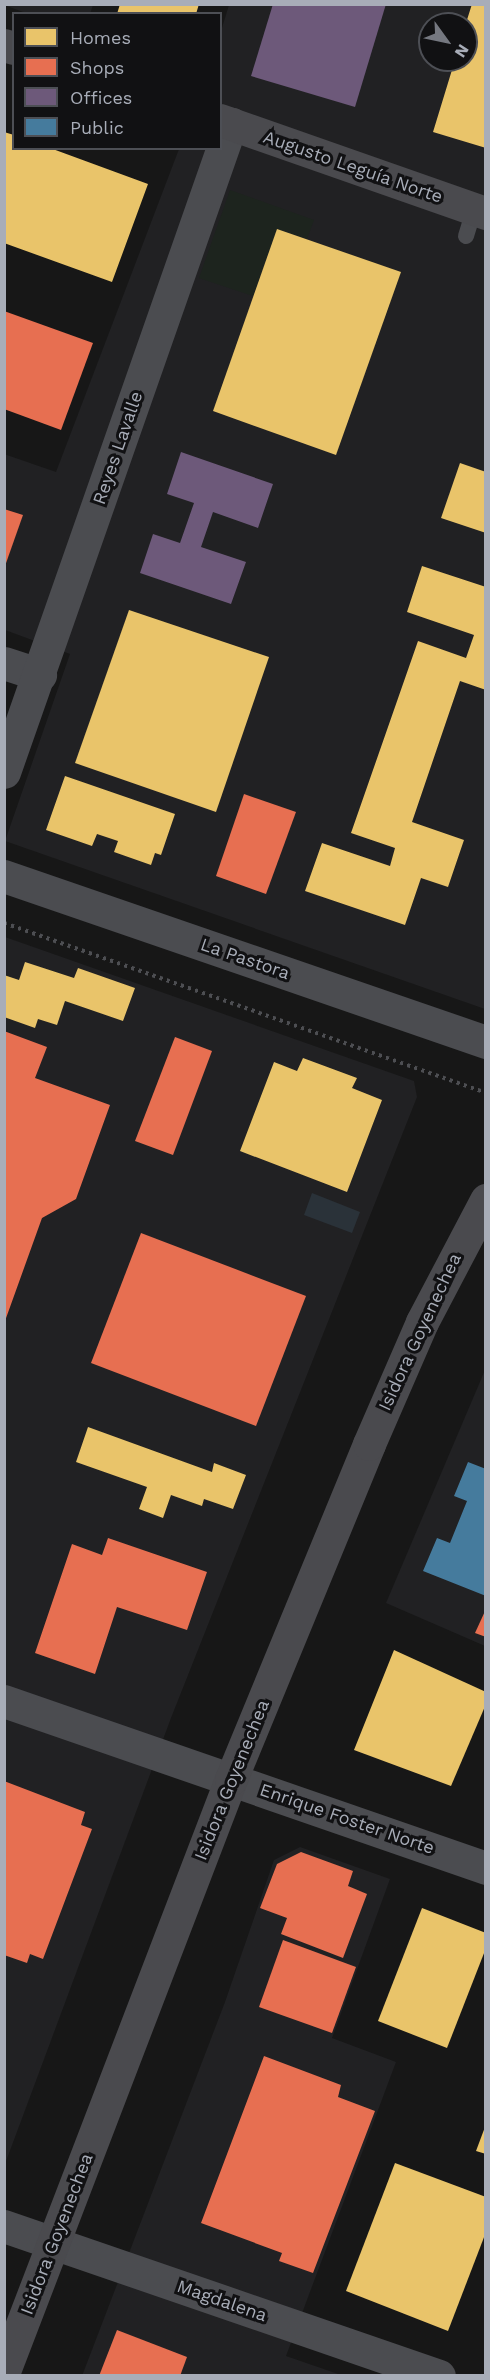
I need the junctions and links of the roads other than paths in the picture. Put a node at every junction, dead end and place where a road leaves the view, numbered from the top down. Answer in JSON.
{"nodes":[{"id":1,"x":226,"y":122,"type":"edge"},
{"id":2,"x":217,"y":150,"type":"edge"},
{"id":3,"x":475,"y":220,"type":"edge"},
{"id":4,"x":4,"y":663,"type":"edge"},
{"id":5,"x":40,"y":675,"type":"junction"},
{"id":6,"x":4,"y":772,"type":"edge"},
{"id":7,"x":4,"y":876,"type":"edge"},
{"id":8,"x":484,"y":1037,"type":"edge"},
{"id":9,"x":486,"y":1200,"type":"edge"},
{"id":10,"x":4,"y":1701,"type":"edge"},
{"id":11,"x":231,"y":1779,"type":"junction"},
{"id":12,"x":486,"y":1868,"type":"edge"},
{"id":13,"x":4,"y":2226,"type":"edge"},
{"id":14,"x":54,"y":2242,"type":"junction"},
{"id":15,"x":4,"y":2371,"type":"edge"},
{"id":16,"x":439,"y":2376,"type":"edge"}],
"edges":[{"from":1,"to":3,"type":"street","name":"Augusto Leguía Norte"},
{"from":2,"to":5,"type":"street","name":"Reyes Lavalle"},
{"from":4,"to":5,"type":"street"},
{"from":5,"to":6,"type":"street","name":"Reyes Lavalle"},
{"from":7,"to":8,"type":"street","name":"La Pastora"},
{"from":9,"to":11,"type":"street","name":"Isidora Goyenechea"},
{"from":10,"to":11,"type":"street","name":"Enrique Foster Norte"},
{"from":11,"to":12,"type":"street","name":"Enrique Foster Norte"},
{"from":11,"to":14,"type":"street","name":"Isidora Goyenechea"},
{"from":13,"to":14,"type":"street","name":"Magdalena"},
{"from":14,"to":15,"type":"street","name":"Isidora Goyenechea"},
{"from":14,"to":16,"type":"street","name":"Magdalena"}]}
